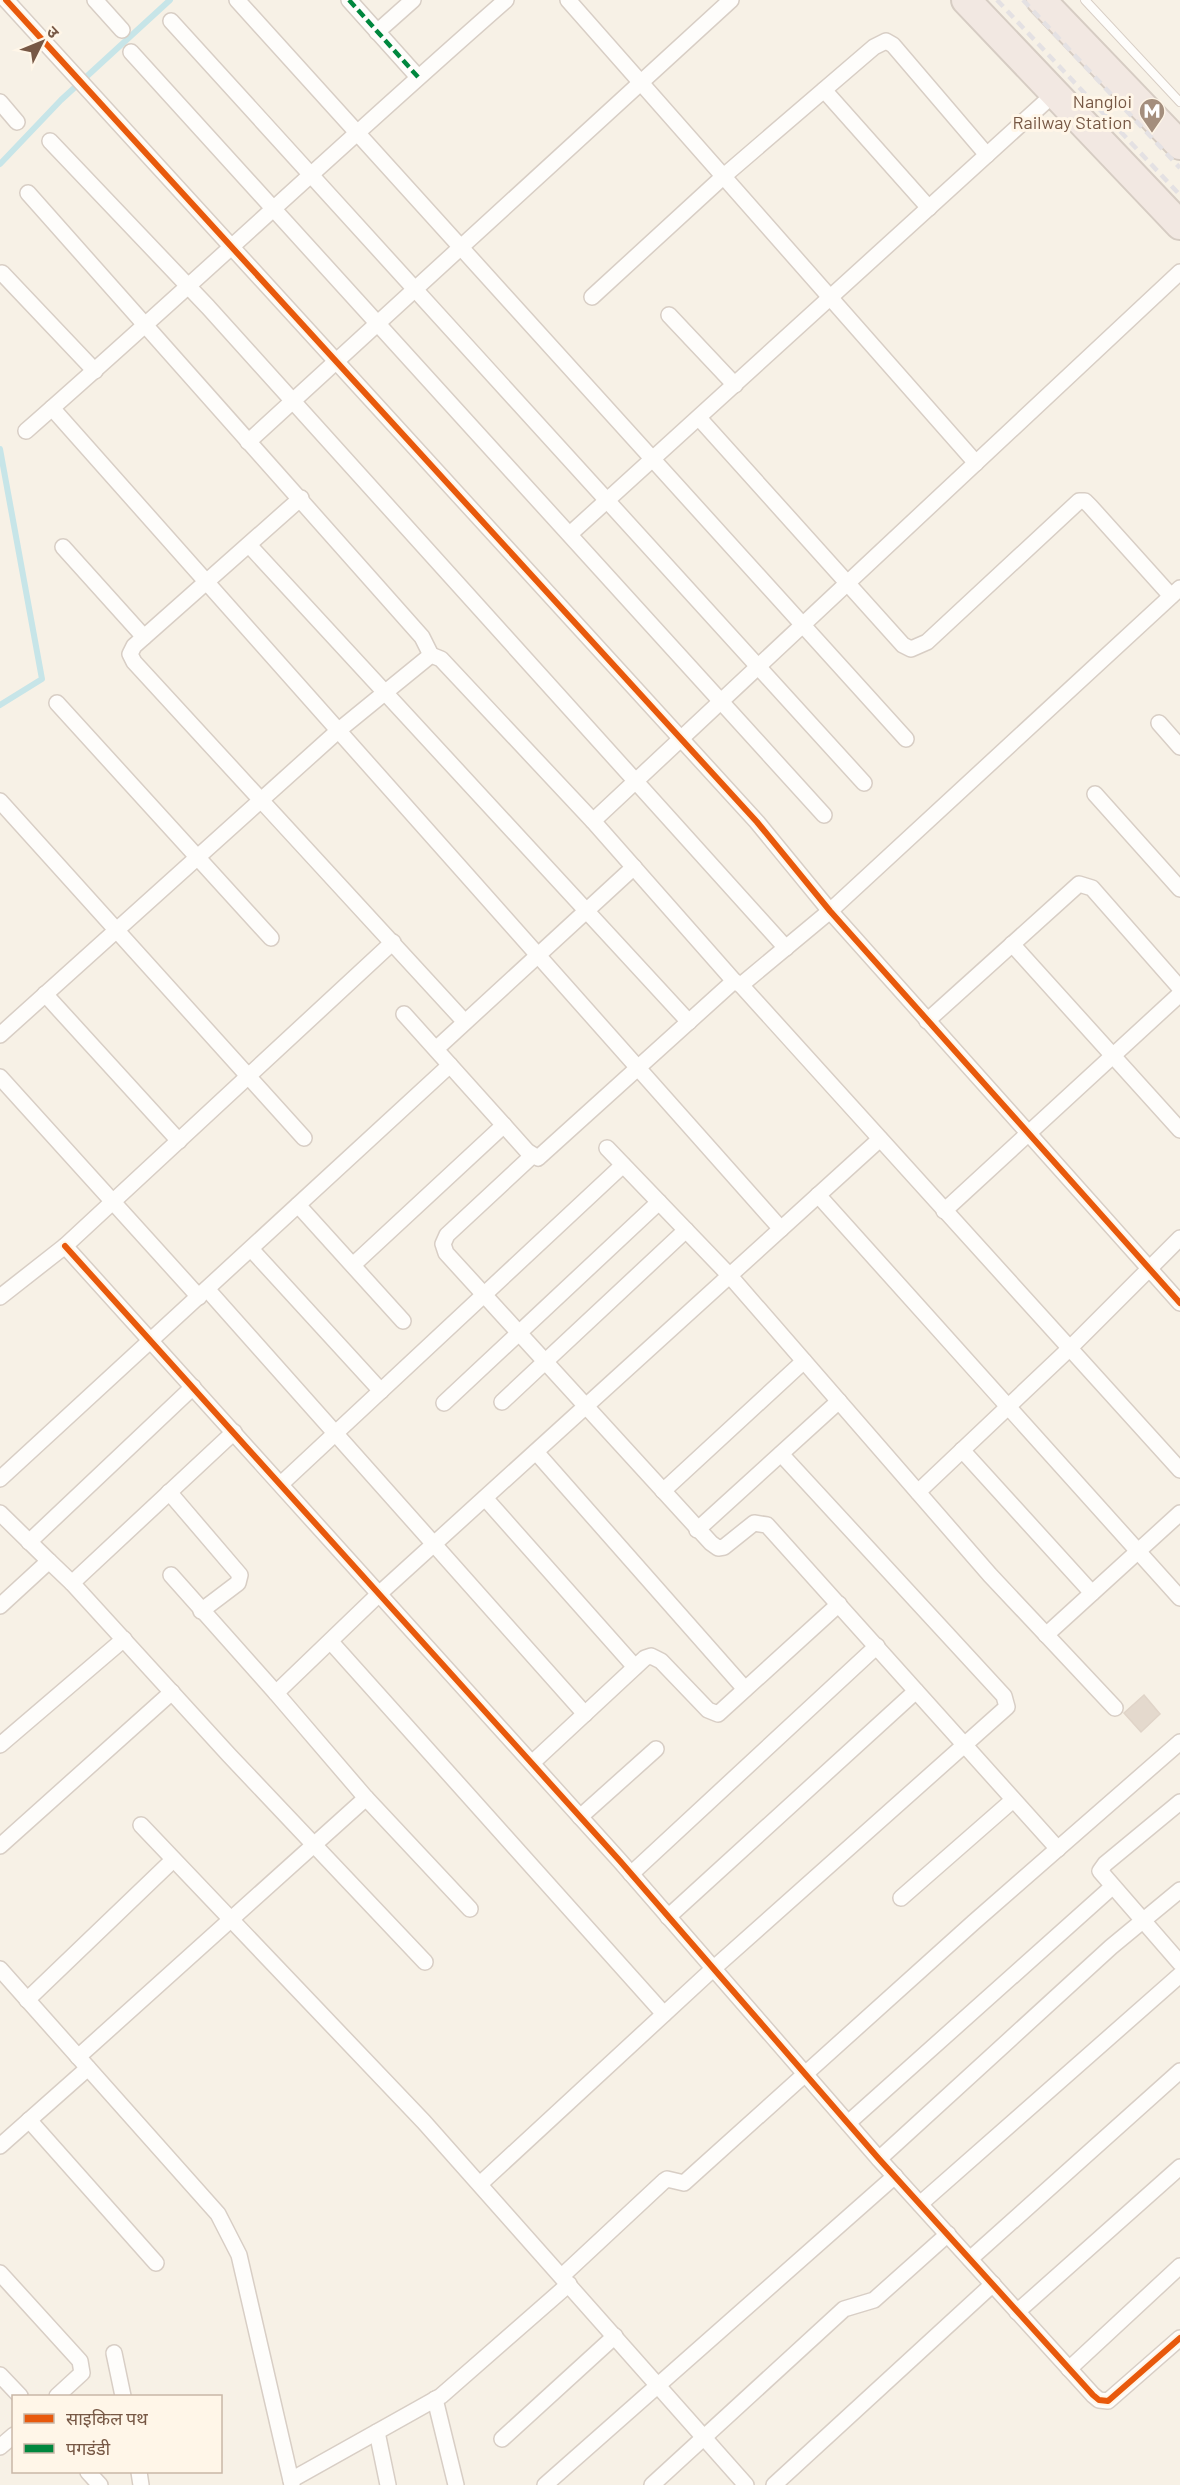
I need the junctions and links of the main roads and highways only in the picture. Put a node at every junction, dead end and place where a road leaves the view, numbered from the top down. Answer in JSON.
{"nodes":[{"id":1,"x":966,"y":0,"type":"edge"},
{"id":2,"x":1041,"y":0,"type":"edge"},
{"id":3,"x":1180,"y":145,"type":"edge"},
{"id":4,"x":1180,"y":225,"type":"edge"}],
"edges":[{"from":1,"to":4,"type":"highway"},
{"from":2,"to":3,"type":"highway"}]}
